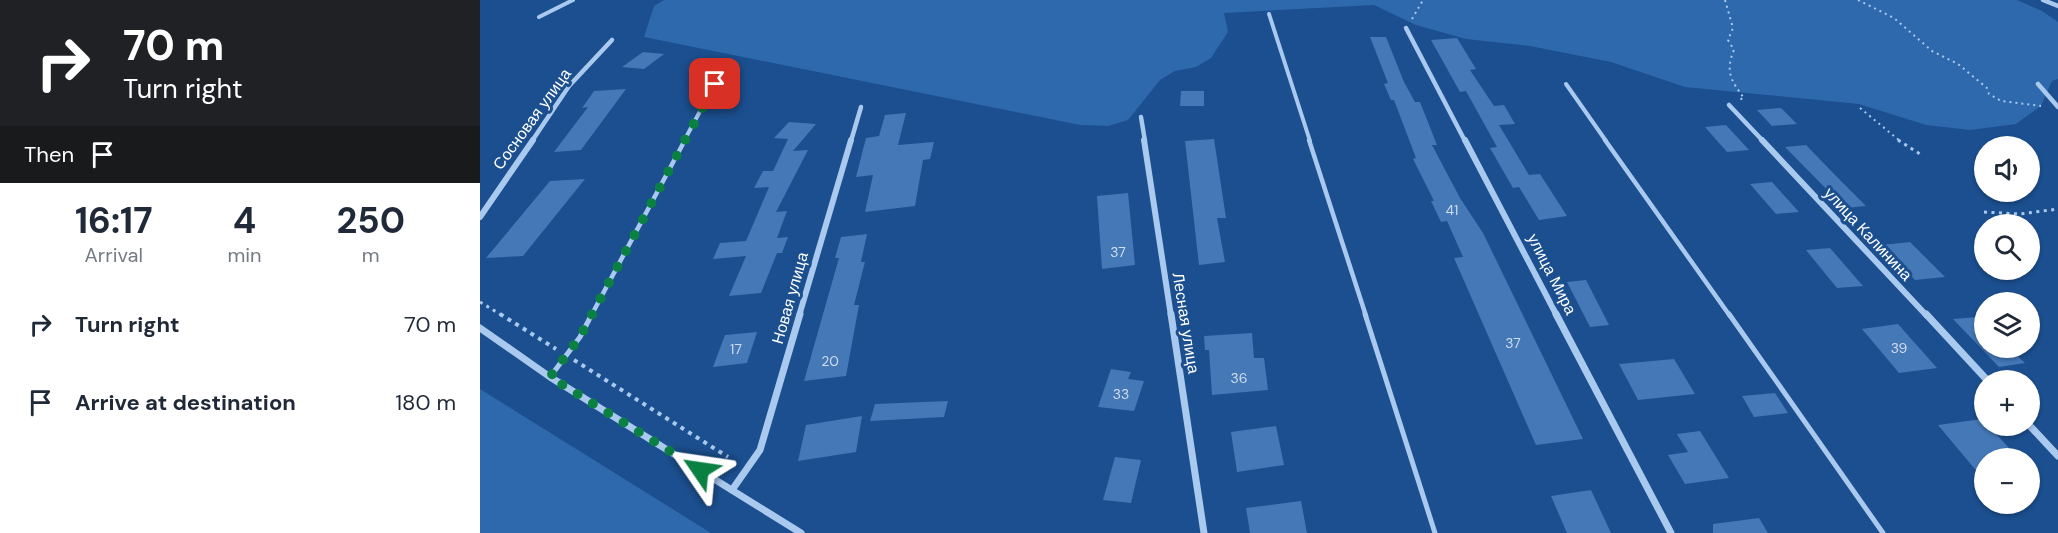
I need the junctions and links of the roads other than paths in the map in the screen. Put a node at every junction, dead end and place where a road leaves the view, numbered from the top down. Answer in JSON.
{"nodes":[{"id":1,"x":573,"y":0,"type":"edge"},
{"id":2,"x":2043,"y":0,"type":"edge"},
{"id":3,"x":2058,"y":6,"type":"edge"},
{"id":4,"x":1269,"y":14,"type":"dead end"},
{"id":5,"x":538,"y":17,"type":"dead end"},
{"id":6,"x":1406,"y":28,"type":"road end"},
{"id":7,"x":612,"y":40,"type":"dead end"},
{"id":8,"x":726,"y":63,"type":"dead end"},
{"id":9,"x":1566,"y":84,"type":"dead end"},
{"id":10,"x":2038,"y":84,"type":"dead end"},
{"id":11,"x":1729,"y":105,"type":"road end"},
{"id":12,"x":861,"y":107,"type":"dead end"},
{"id":13,"x":2058,"y":107,"type":"edge"},
{"id":14,"x":1141,"y":117,"type":"dead end"},
{"id":15,"x":480,"y":217,"type":"edge"},
{"id":16,"x":480,"y":328,"type":"edge"},
{"id":17,"x":1978,"y":370,"type":"edge"},
{"id":18,"x":550,"y":377,"type":"junction"},
{"id":19,"x":2039,"y":436,"type":"edge"},
{"id":20,"x":2058,"y":456,"type":"edge"},
{"id":21,"x":732,"y":490,"type":"junction"},
{"id":22,"x":801,"y":533,"type":"edge"},
{"id":23,"x":1204,"y":533,"type":"edge"},
{"id":24,"x":1435,"y":533,"type":"edge"},
{"id":25,"x":1671,"y":533,"type":"edge"},
{"id":26,"x":1883,"y":533,"type":"edge"}],
"edges":[{"from":1,"to":5,"type":"lane"},
{"from":2,"to":3,"type":"street"},
{"from":4,"to":24,"type":"lane"},
{"from":6,"to":25,"type":"street","name":"улица Мира"},
{"from":7,"to":15,"type":"street","name":"Сосновая улица"},
{"from":8,"to":18,"type":"lane"},
{"from":9,"to":26,"type":"lane"},
{"from":10,"to":13,"type":"street"},
{"from":11,"to":17,"type":"street","name":"улица Калинина"},
{"from":12,"to":21,"type":"street","name":"Новая улица"},
{"from":14,"to":23,"type":"street","name":"Лесная улица"},
{"from":16,"to":18,"type":"street"},
{"from":18,"to":21,"type":"street"},
{"from":19,"to":20,"type":"street"},
{"from":21,"to":22,"type":"street"}]}
